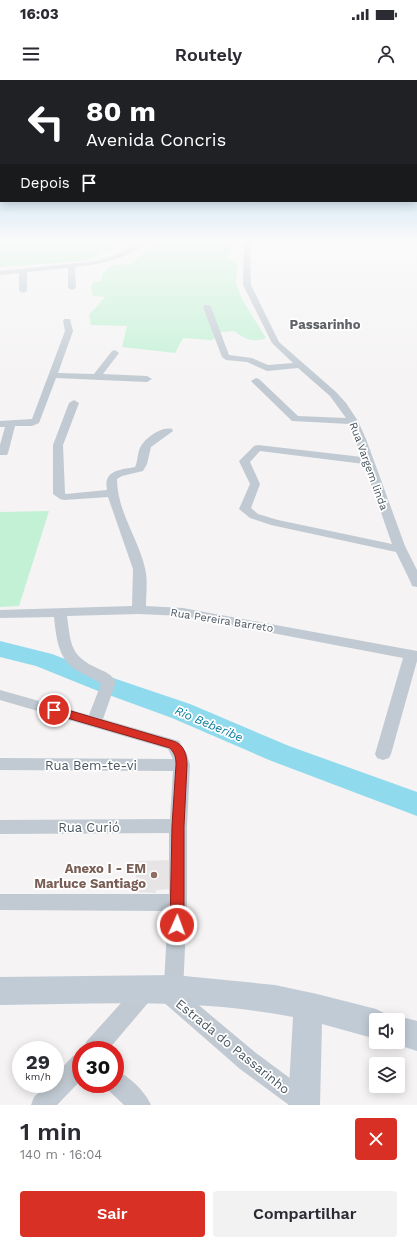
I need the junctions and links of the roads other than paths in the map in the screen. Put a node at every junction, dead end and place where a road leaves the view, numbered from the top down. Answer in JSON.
{"nodes":[{"id":1,"x":24,"y":289,"type":"edge"},
{"id":2,"x":249,"y":289,"type":"edge"},
{"id":3,"x":24,"y":292,"type":"dead end"},
{"id":4,"x":207,"y":307,"type":"dead end"},
{"id":5,"x":67,"y":321,"type":"dead end"},
{"id":6,"x":115,"y":353,"type":"dead end"},
{"id":7,"x":300,"y":365,"type":"junction"},
{"id":8,"x":52,"y":375,"type":"junction"},
{"id":9,"x":97,"y":376,"type":"junction"},
{"id":10,"x":147,"y":379,"type":"dead end"},
{"id":11,"x":256,"y":381,"type":"dead end"},
{"id":12,"x":74,"y":403,"type":"dead end"},
{"id":13,"x":353,"y":421,"type":"junction"},
{"id":14,"x":0,"y":424,"type":"edge"},
{"id":15,"x":11,"y":424,"type":"junction"},
{"id":16,"x":168,"y":431,"type":"dead end"},
{"id":17,"x":3,"y":453,"type":"dead end"},
{"id":18,"x":368,"y":461,"type":"junction"},
{"id":19,"x":113,"y":496,"type":"junction"},
{"id":20,"x":400,"y":549,"type":"junction"},
{"id":21,"x":417,"y":583,"type":"edge"},
{"id":22,"x":138,"y":610,"type":"junction"},
{"id":23,"x":60,"y":613,"type":"junction"},
{"id":24,"x":0,"y":614,"type":"edge"},
{"id":25,"x":414,"y":656,"type":"edge"},
{"id":26,"x":0,"y":695,"type":"edge"},
{"id":27,"x":94,"y":722,"type":"junction"},
{"id":28,"x":383,"y":754,"type":"dead end"},
{"id":29,"x":0,"y":764,"type":"edge"},
{"id":30,"x":182,"y":765,"type":"junction"},
{"id":31,"x":178,"y":826,"type":"junction"},
{"id":32,"x":0,"y":827,"type":"edge"},
{"id":33,"x":0,"y":902,"type":"edge"},
{"id":34,"x":178,"y":903,"type":"junction"},
{"id":35,"x":161,"y":989,"type":"junction"},
{"id":36,"x":0,"y":990,"type":"edge"},
{"id":37,"x":308,"y":1006,"type":"junction"},
{"id":38,"x":369,"y":1022,"type":"edge"},
{"id":39,"x":405,"y":1033,"type":"edge"},
{"id":40,"x":417,"y":1036,"type":"edge"},
{"id":41,"x":104,"y":1041,"type":"edge"},
{"id":42,"x":72,"y":1073,"type":"edge"},
{"id":43,"x":124,"y":1090,"type":"edge"},
{"id":44,"x":304,"y":1104,"type":"edge"},
{"id":45,"x":42,"y":1105,"type":"edge"},
{"id":46,"x":140,"y":1105,"type":"edge"}],
"edges":[{"from":1,"to":3,"type":"street"},
{"from":2,"to":7,"type":"street","name":"Rua Vargem linda"},
{"from":4,"to":7,"type":"street"},
{"from":5,"to":8,"type":"street"},
{"from":6,"to":9,"type":"street"},
{"from":7,"to":13,"type":"street","name":"Rua Vargem linda"},
{"from":8,"to":9,"type":"street"},
{"from":8,"to":15,"type":"street"},
{"from":9,"to":10,"type":"street"},
{"from":11,"to":13,"type":"street","name":"Rua Vargem linda"},
{"from":12,"to":19,"type":"street"},
{"from":13,"to":18,"type":"street","name":"Rua Vargem linda"},
{"from":14,"to":15,"type":"street"},
{"from":15,"to":17,"type":"street"},
{"from":16,"to":19,"type":"street"},
{"from":18,"to":20,"type":"street","name":"Rua Vargem linda"},
{"from":18,"to":20,"type":"street"},
{"from":19,"to":22,"type":"street"},
{"from":20,"to":21,"type":"street","name":"Rua Vargem linda"},
{"from":22,"to":23,"type":"street","name":"Rua Pereira Barreto"},
{"from":22,"to":25,"type":"street","name":"Rua Pereira Barreto"},
{"from":23,"to":24,"type":"street","name":"Rua Pereira Barreto"},
{"from":23,"to":27,"type":"street"},
{"from":25,"to":28,"type":"street"},
{"from":26,"to":27,"type":"street"},
{"from":27,"to":30,"type":"street"},
{"from":29,"to":30,"type":"street","name":"Rua Bem-te-vi"},
{"from":30,"to":31,"type":"street"},
{"from":31,"to":32,"type":"street","name":"Rua Curió"},
{"from":31,"to":34,"type":"street"},
{"from":33,"to":34,"type":"street"},
{"from":34,"to":35,"type":"street"},
{"from":35,"to":36,"type":"street","name":"Estrada do Passarinho"},
{"from":35,"to":37,"type":"street","name":"Estrada do Passarinho"},
{"from":35,"to":41,"type":"street"},
{"from":35,"to":44,"type":"street","name":"Estrada do Passarinho"},
{"from":37,"to":38,"type":"street","name":"Estrada do Passarinho"},
{"from":37,"to":44,"type":"street"},
{"from":39,"to":40,"type":"street"},
{"from":42,"to":45,"type":"street"},
{"from":43,"to":46,"type":"street"}]}
